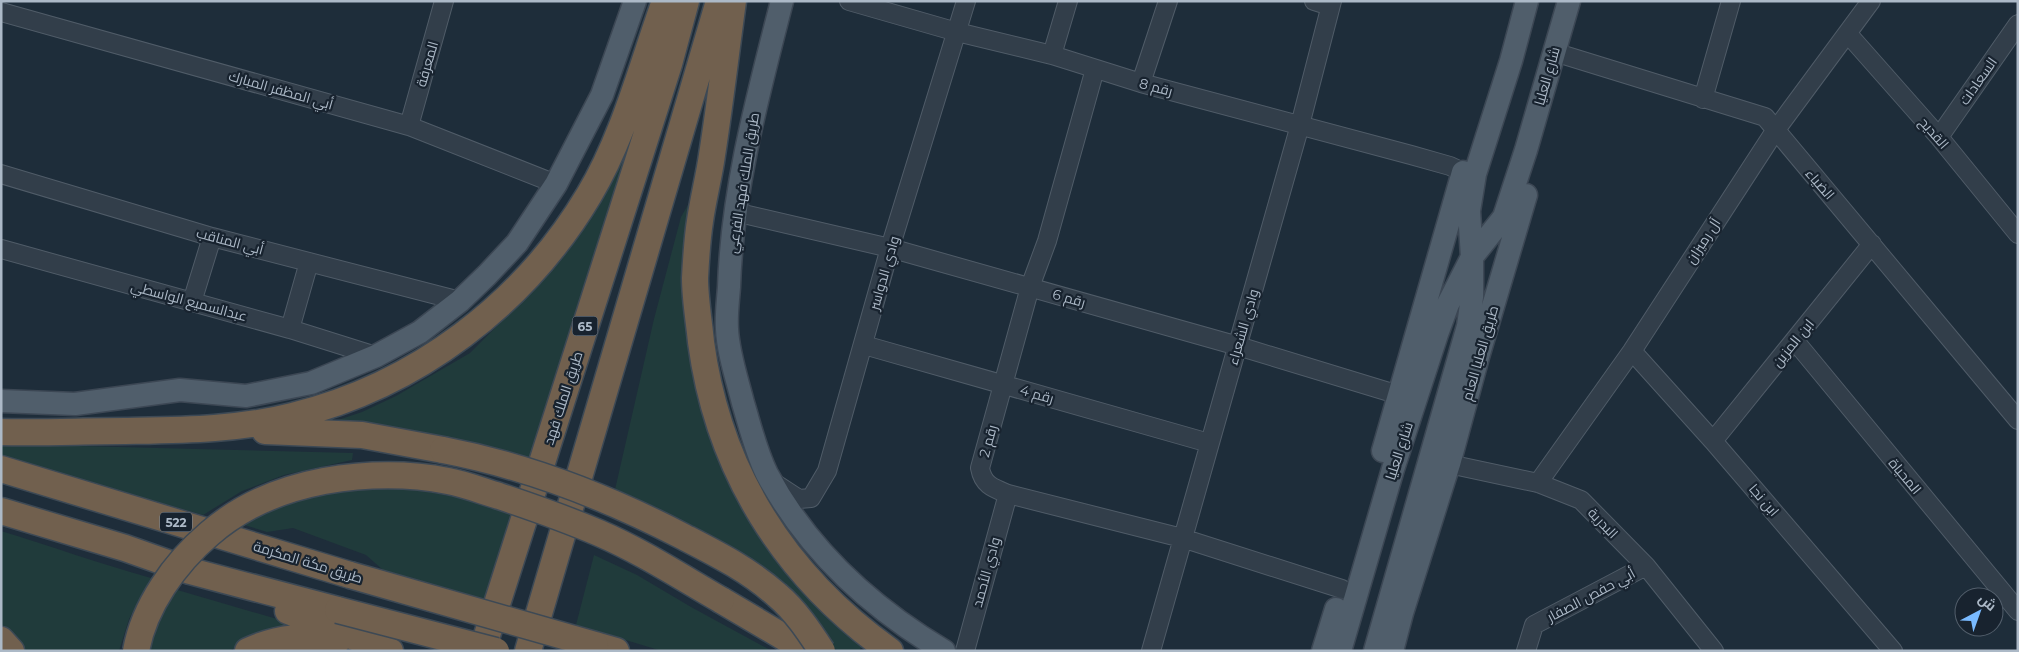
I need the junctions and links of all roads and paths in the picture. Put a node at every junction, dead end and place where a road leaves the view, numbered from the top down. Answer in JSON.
{"nodes":[{"id":1,"x":444,"y":1,"type":"edge"},
{"id":2,"x":635,"y":1,"type":"edge"},
{"id":3,"x":665,"y":1,"type":"edge"},
{"id":4,"x":686,"y":1,"type":"edge"},
{"id":5,"x":719,"y":1,"type":"edge"},
{"id":6,"x":733,"y":1,"type":"edge"},
{"id":7,"x":782,"y":1,"type":"edge"},
{"id":8,"x":849,"y":1,"type":"edge"},
{"id":9,"x":966,"y":1,"type":"edge"},
{"id":10,"x":1068,"y":1,"type":"edge"},
{"id":11,"x":1168,"y":1,"type":"edge"},
{"id":12,"x":1527,"y":1,"type":"edge"},
{"id":13,"x":1569,"y":1,"type":"edge"},
{"id":14,"x":1731,"y":1,"type":"edge"},
{"id":15,"x":1872,"y":1,"type":"edge"},
{"id":16,"x":1325,"y":3,"type":"edge"},
{"id":17,"x":3,"y":15,"type":"edge"},
{"id":18,"x":957,"y":32,"type":"junction"},
{"id":19,"x":1848,"y":34,"type":"junction"},
{"id":20,"x":2014,"y":37,"type":"edge"},
{"id":21,"x":1554,"y":52,"type":"junction"},
{"id":22,"x":1052,"y":55,"type":"junction"},
{"id":23,"x":1511,"y":61,"type":"junction"},
{"id":24,"x":1095,"y":69,"type":"junction"},
{"id":25,"x":1141,"y":83,"type":"junction"},
{"id":26,"x":1703,"y":99,"type":"junction"},
{"id":27,"x":1300,"y":125,"type":"junction"},
{"id":28,"x":409,"y":126,"type":"junction"},
{"id":29,"x":1775,"y":131,"type":"junction"},
{"id":30,"x":1939,"y":137,"type":"junction"},
{"id":31,"x":1463,"y":172,"type":"junction"},
{"id":32,"x":1,"y":174,"type":"edge"},
{"id":33,"x":556,"y":184,"type":"junction"},
{"id":34,"x":735,"y":212,"type":"junction"},
{"id":35,"x":2018,"y":234,"type":"edge"},
{"id":36,"x":212,"y":236,"type":"junction"},
{"id":37,"x":1872,"y":244,"type":"junction"},
{"id":38,"x":890,"y":248,"type":"junction"},
{"id":39,"x":1,"y":249,"type":"edge"},
{"id":40,"x":1472,"y":257,"type":"junction"},
{"id":41,"x":309,"y":262,"type":"junction"},
{"id":42,"x":1030,"y":287,"type":"junction"},
{"id":43,"x":460,"y":301,"type":"junction"},
{"id":44,"x":192,"y":302,"type":"junction"},
{"id":45,"x":290,"y":330,"type":"junction"},
{"id":46,"x":1795,"y":341,"type":"junction"},
{"id":47,"x":864,"y":345,"type":"junction"},
{"id":48,"x":1238,"y":346,"type":"junction"},
{"id":49,"x":1632,"y":351,"type":"junction"},
{"id":50,"x":376,"y":356,"type":"junction"},
{"id":51,"x":1003,"y":384,"type":"junction"},
{"id":52,"x":1399,"y":395,"type":"junction"},
{"id":53,"x":1,"y":401,"type":"edge"},
{"id":54,"x":2016,"y":413,"type":"edge"},
{"id":55,"x":215,"y":429,"type":"junction"},
{"id":56,"x":1,"y":432,"type":"edge"},
{"id":57,"x":1713,"y":441,"type":"junction"},
{"id":58,"x":1209,"y":443,"type":"junction"},
{"id":59,"x":1449,"y":464,"type":"junction"},
{"id":60,"x":1,"y":469,"type":"edge"},
{"id":61,"x":771,"y":480,"type":"junction"},
{"id":62,"x":1538,"y":483,"type":"junction"},
{"id":63,"x":1008,"y":494,"type":"junction"},
{"id":64,"x":1,"y":511,"type":"edge"},
{"id":65,"x":1182,"y":538,"type":"junction"},
{"id":66,"x":1646,"y":566,"type":"junction"},
{"id":67,"x":190,"y":571,"type":"junction"},
{"id":68,"x":1342,"y":589,"type":"junction"},
{"id":69,"x":2018,"y":611,"type":"edge"},
{"id":70,"x":1,"y":640,"type":"edge"},
{"id":71,"x":605,"y":648,"type":"edge"},
{"id":72,"x":383,"y":649,"type":"edge"},
{"id":73,"x":11,"y":651,"type":"edge"},
{"id":74,"x":136,"y":651,"type":"edge"},
{"id":75,"x":248,"y":651,"type":"edge"},
{"id":76,"x":482,"y":651,"type":"edge"},
{"id":77,"x":496,"y":651,"type":"edge"},
{"id":78,"x":528,"y":651,"type":"edge"},
{"id":79,"x":810,"y":651,"type":"edge"},
{"id":80,"x":822,"y":651,"type":"edge"},
{"id":81,"x":890,"y":651,"type":"edge"},
{"id":82,"x":944,"y":651,"type":"edge"},
{"id":83,"x":965,"y":651,"type":"edge"},
{"id":84,"x":1151,"y":651,"type":"edge"},
{"id":85,"x":1323,"y":651,"type":"edge"},
{"id":86,"x":1340,"y":651,"type":"edge"},
{"id":87,"x":1375,"y":651,"type":"edge"},
{"id":88,"x":1392,"y":651,"type":"edge"},
{"id":89,"x":1526,"y":651,"type":"edge"},
{"id":90,"x":1714,"y":651,"type":"edge"},
{"id":91,"x":1893,"y":651,"type":"edge"}],
"edges":[{"from":1,"to":28,"type":"street","name":"المعرفة"},
{"from":2,"to":33,"type":"main road"},
{"from":3,"to":55,"type":"highway"},
{"from":4,"to":76,"type":"highway","name":"طريق الملك فهد","number":"65"},
{"from":5,"to":78,"type":"highway"},
{"from":6,"to":81,"type":"highway"},
{"from":7,"to":34,"type":"main road","name":"طريق الملك فهد الفرعي"},
{"from":8,"to":18,"type":"street","name":"رقم 8"},
{"from":9,"to":18,"type":"street","name":"وادي الدواسر"},
{"from":10,"to":22,"type":"street"},
{"from":11,"to":25,"type":"street"},
{"from":12,"to":23,"type":"main road"},
{"from":13,"to":21,"type":"main road","name":"شارع العليا"},
{"from":14,"to":26,"type":"street"},
{"from":15,"to":19,"type":"street","name":"آل رميزان"},
{"from":16,"to":27,"type":"street","name":"وادي الشعراء"},
{"from":17,"to":28,"type":"street","name":"أبي المظفر المبارك"},
{"from":18,"to":22,"type":"street","name":"رقم 8"},
{"from":18,"to":38,"type":"street","name":"وادي الدواسر"},
{"from":19,"to":29,"type":"street","name":"آل رميزان"},
{"from":19,"to":30,"type":"street","name":"القديح"},
{"from":20,"to":30,"type":"street","name":"السعادات"},
{"from":21,"to":26,"type":"street","name":"الضياء"},
{"from":21,"to":40,"type":"main road","name":"شارع العليا"},
{"from":21,"to":59,"type":"main road","name":"طريق العليا العام"},
{"from":22,"to":24,"type":"street","name":"رقم 8"},
{"from":23,"to":31,"type":"main road"},
{"from":23,"to":40,"type":"main road"},
{"from":24,"to":25,"type":"street","name":"رقم 8"},
{"from":24,"to":42,"type":"street","name":"رقم 2"},
{"from":25,"to":27,"type":"street","name":"رقم 8"},
{"from":26,"to":29,"type":"street","name":"الضياء"},
{"from":27,"to":31,"type":"street","name":"رقم 8"},
{"from":27,"to":48,"type":"street","name":"وادي الشعراء"},
{"from":28,"to":33,"type":"street","name":"أبي المظفر المبارك"},
{"from":29,"to":37,"type":"street","name":"الضياء"},
{"from":29,"to":49,"type":"street","name":"آل رميزان"},
{"from":30,"to":35,"type":"street","name":"القديح"},
{"from":31,"to":52,"type":"main road"},
{"from":32,"to":36,"type":"street","name":"أبي المناقب"},
{"from":33,"to":43,"type":"main road"},
{"from":34,"to":38,"type":"street","name":"رقم 6"},
{"from":34,"to":61,"type":"main road","name":"طريق الملك فهد الفرعي"},
{"from":36,"to":41,"type":"street","name":"أبي المناقب"},
{"from":36,"to":44,"type":"street"},
{"from":37,"to":46,"type":"street","name":"ابن المزين"},
{"from":37,"to":54,"type":"street","name":"الضياء"},
{"from":38,"to":42,"type":"street","name":"رقم 6"},
{"from":38,"to":47,"type":"street","name":"وادي الدواسر"},
{"from":39,"to":44,"type":"street","name":"عبدالسميع الواسطي"},
{"from":40,"to":86,"type":"main road","name":"شارع العليا"},
{"from":40,"to":87,"type":"main road"},
{"from":41,"to":43,"type":"street","name":"أبي المناقب"},
{"from":41,"to":45,"type":"street"},
{"from":42,"to":48,"type":"street","name":"رقم 6"},
{"from":42,"to":51,"type":"street","name":"رقم 2"},
{"from":43,"to":50,"type":"main road"},
{"from":44,"to":45,"type":"street","name":"عبدالسميع الواسطي"},
{"from":45,"to":50,"type":"street","name":"عبدالسميع الواسطي"},
{"from":46,"to":57,"type":"street","name":"ابن المزين"},
{"from":46,"to":69,"type":"street","name":"المحياة"},
{"from":47,"to":51,"type":"street","name":"رقم 4"},
{"from":47,"to":61,"type":"street","name":"وادي الدواسر"},
{"from":48,"to":52,"type":"street","name":"رقم 6"},
{"from":48,"to":58,"type":"street","name":"وادي الشعراء"},
{"from":49,"to":57,"type":"street","name":"ابن نجا"},
{"from":49,"to":62,"type":"street","name":"آل رميزان"},
{"from":50,"to":53,"type":"main road"},
{"from":51,"to":58,"type":"street","name":"رقم 4"},
{"from":51,"to":63,"type":"street","name":"رقم 2"},
{"from":52,"to":68,"type":"main road"},
{"from":55,"to":56,"type":"highway"},
{"from":55,"to":80,"type":"highway","bridge":true},
{"from":57,"to":91,"type":"street","name":"ابن نجا"},
{"from":58,"to":65,"type":"street","name":"وادي الشعراء"},
{"from":59,"to":62,"type":"street","name":"البدرية"},
{"from":59,"to":88,"type":"main road","name":"طريق العليا العام"},
{"from":60,"to":71,"type":"highway","name":"طريق مكة المكرمة","number":"522","bridge":true},
{"from":61,"to":82,"type":"main road","name":"طريق الملك فهد الفرعي"},
{"from":62,"to":66,"type":"street","name":"البدرية"},
{"from":63,"to":65,"type":"street","name":"رقم 2"},
{"from":63,"to":83,"type":"street","name":"وادي الأحمد"},
{"from":64,"to":67,"type":"highway"},
{"from":65,"to":68,"type":"street","name":"رقم 2"},
{"from":65,"to":84,"type":"street","name":"وادي الشعراء"},
{"from":66,"to":89,"type":"street","name":"أبي حفص الصفار"},
{"from":66,"to":90,"type":"street","name":"البدرية"},
{"from":67,"to":72,"type":"highway"},
{"from":67,"to":77,"type":"highway","bridge":true},
{"from":68,"to":85,"type":"main road"},
{"from":70,"to":73,"type":"highway"},
{"from":72,"to":75,"type":"highway"},
{"from":74,"to":79,"type":"highway","bridge":true}]}
